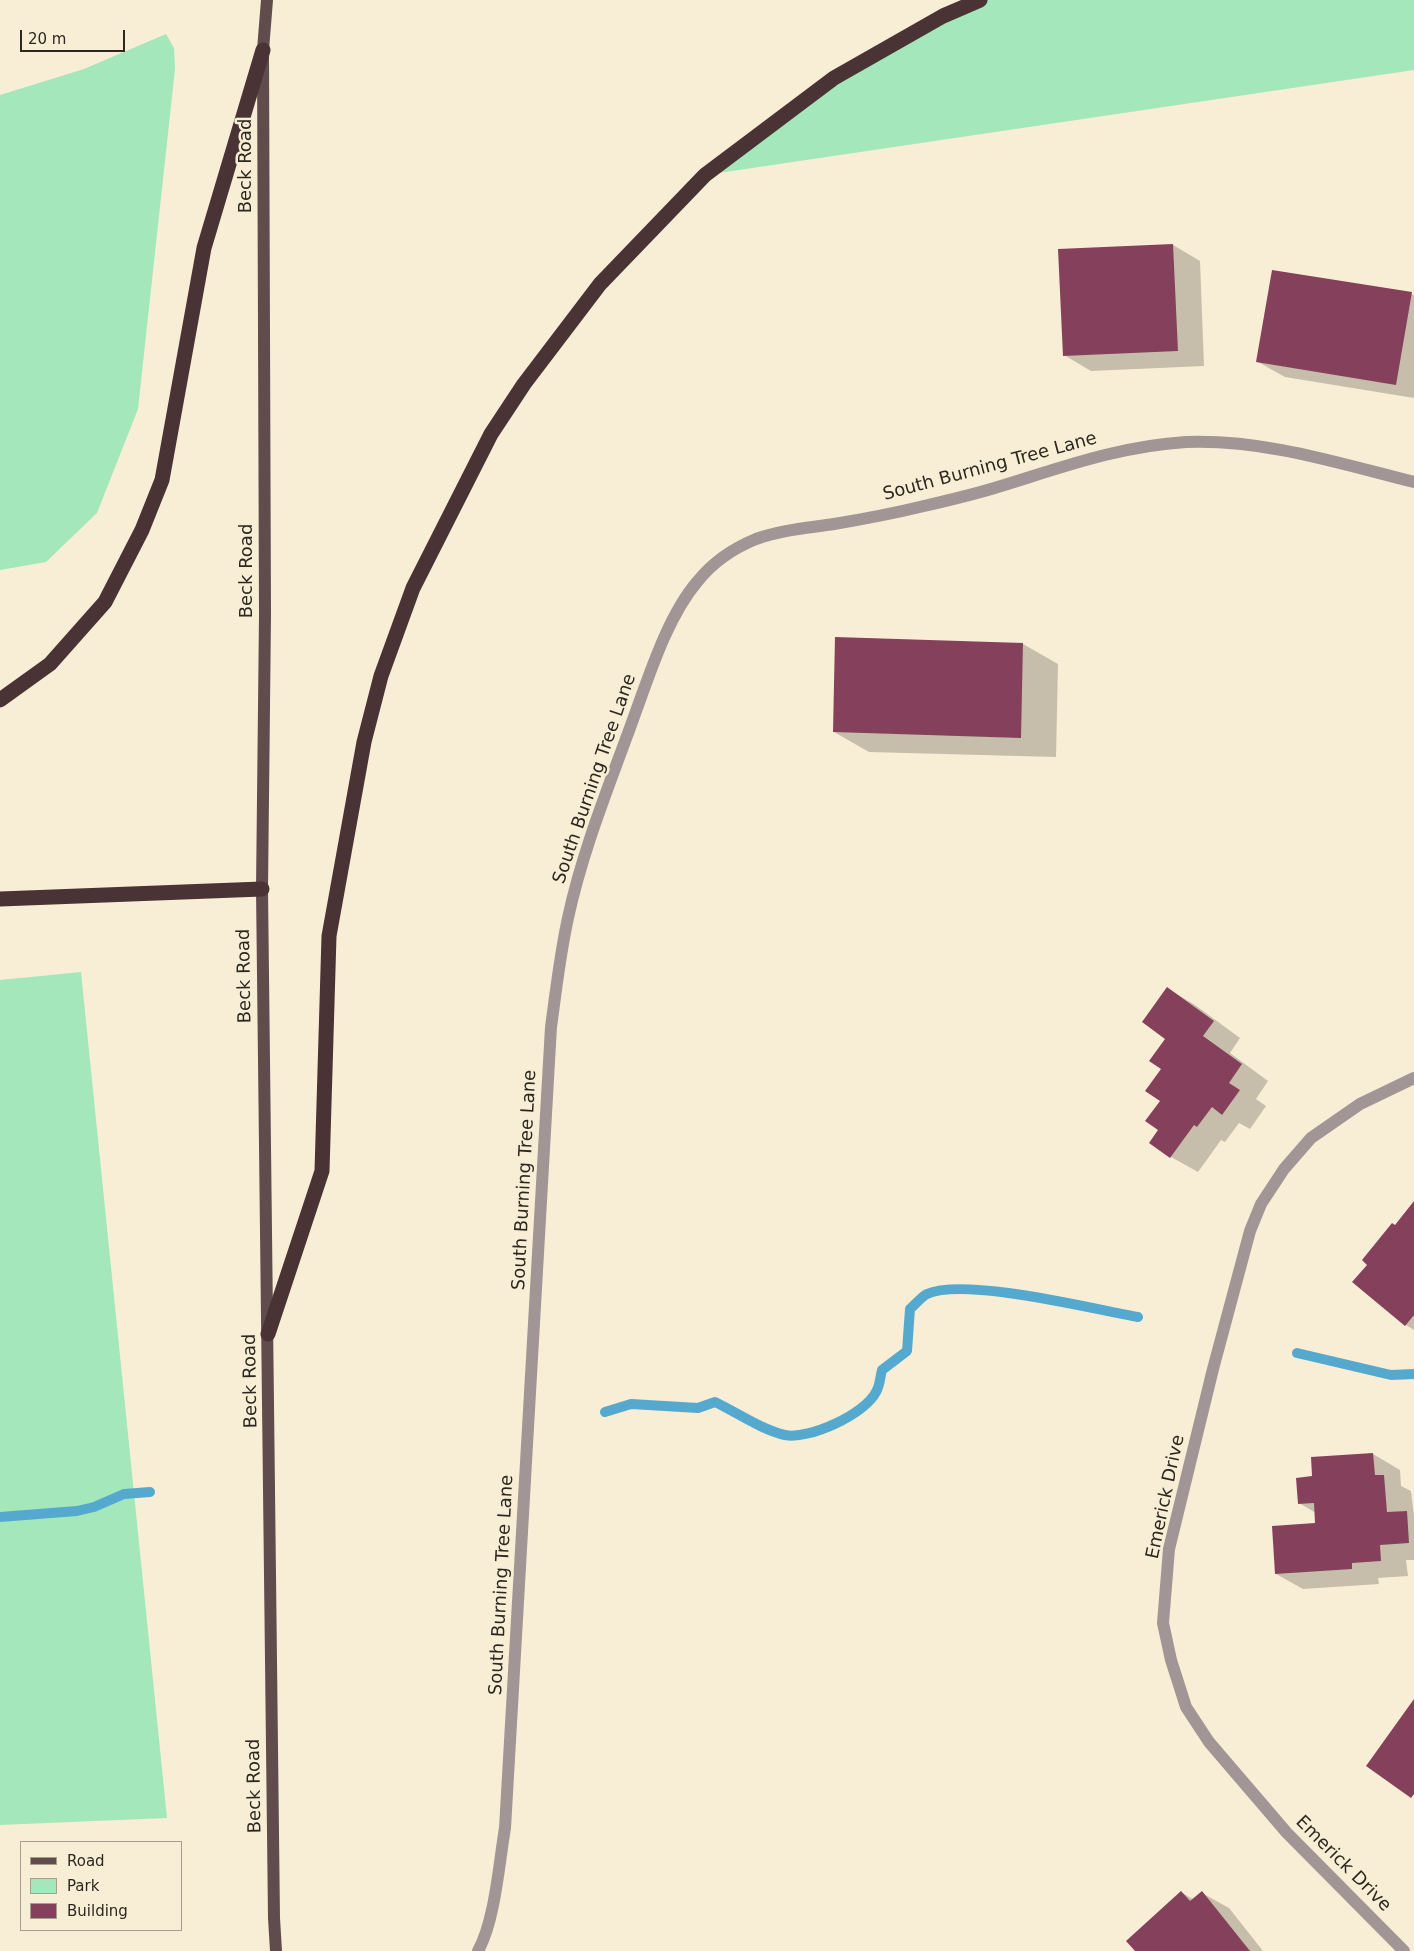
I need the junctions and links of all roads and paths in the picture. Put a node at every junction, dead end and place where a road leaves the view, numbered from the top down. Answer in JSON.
{"nodes":[{"id":1,"x":267,"y":0,"type":"edge"},
{"id":2,"x":980,"y":0,"type":"edge"},
{"id":3,"x":263,"y":50,"type":"junction"},
{"id":4,"x":1414,"y":482,"type":"edge"},
{"id":5,"x":0,"y":700,"type":"edge"},
{"id":6,"x":262,"y":889,"type":"junction"},
{"id":7,"x":0,"y":899,"type":"edge"},
{"id":8,"x":1414,"y":1078,"type":"edge"},
{"id":9,"x":268,"y":1334,"type":"junction"},
{"id":10,"x":276,"y":1951,"type":"edge"},
{"id":11,"x":478,"y":1951,"type":"edge"},
{"id":12,"x":1404,"y":1951,"type":"edge"}],
"edges":[{"from":1,"to":3,"type":"main road","name":"Beck Road"},
{"from":2,"to":9,"type":"highway"},
{"from":3,"to":5,"type":"highway"},
{"from":3,"to":6,"type":"main road","name":"Beck Road"},
{"from":4,"to":11,"type":"street","name":"South Burning Tree Lane"},
{"from":6,"to":7,"type":"highway"},
{"from":6,"to":9,"type":"main road","name":"Beck Road"},
{"from":8,"to":12,"type":"street","name":"Emerick Drive"},
{"from":9,"to":10,"type":"main road","name":"Beck Road"}]}
